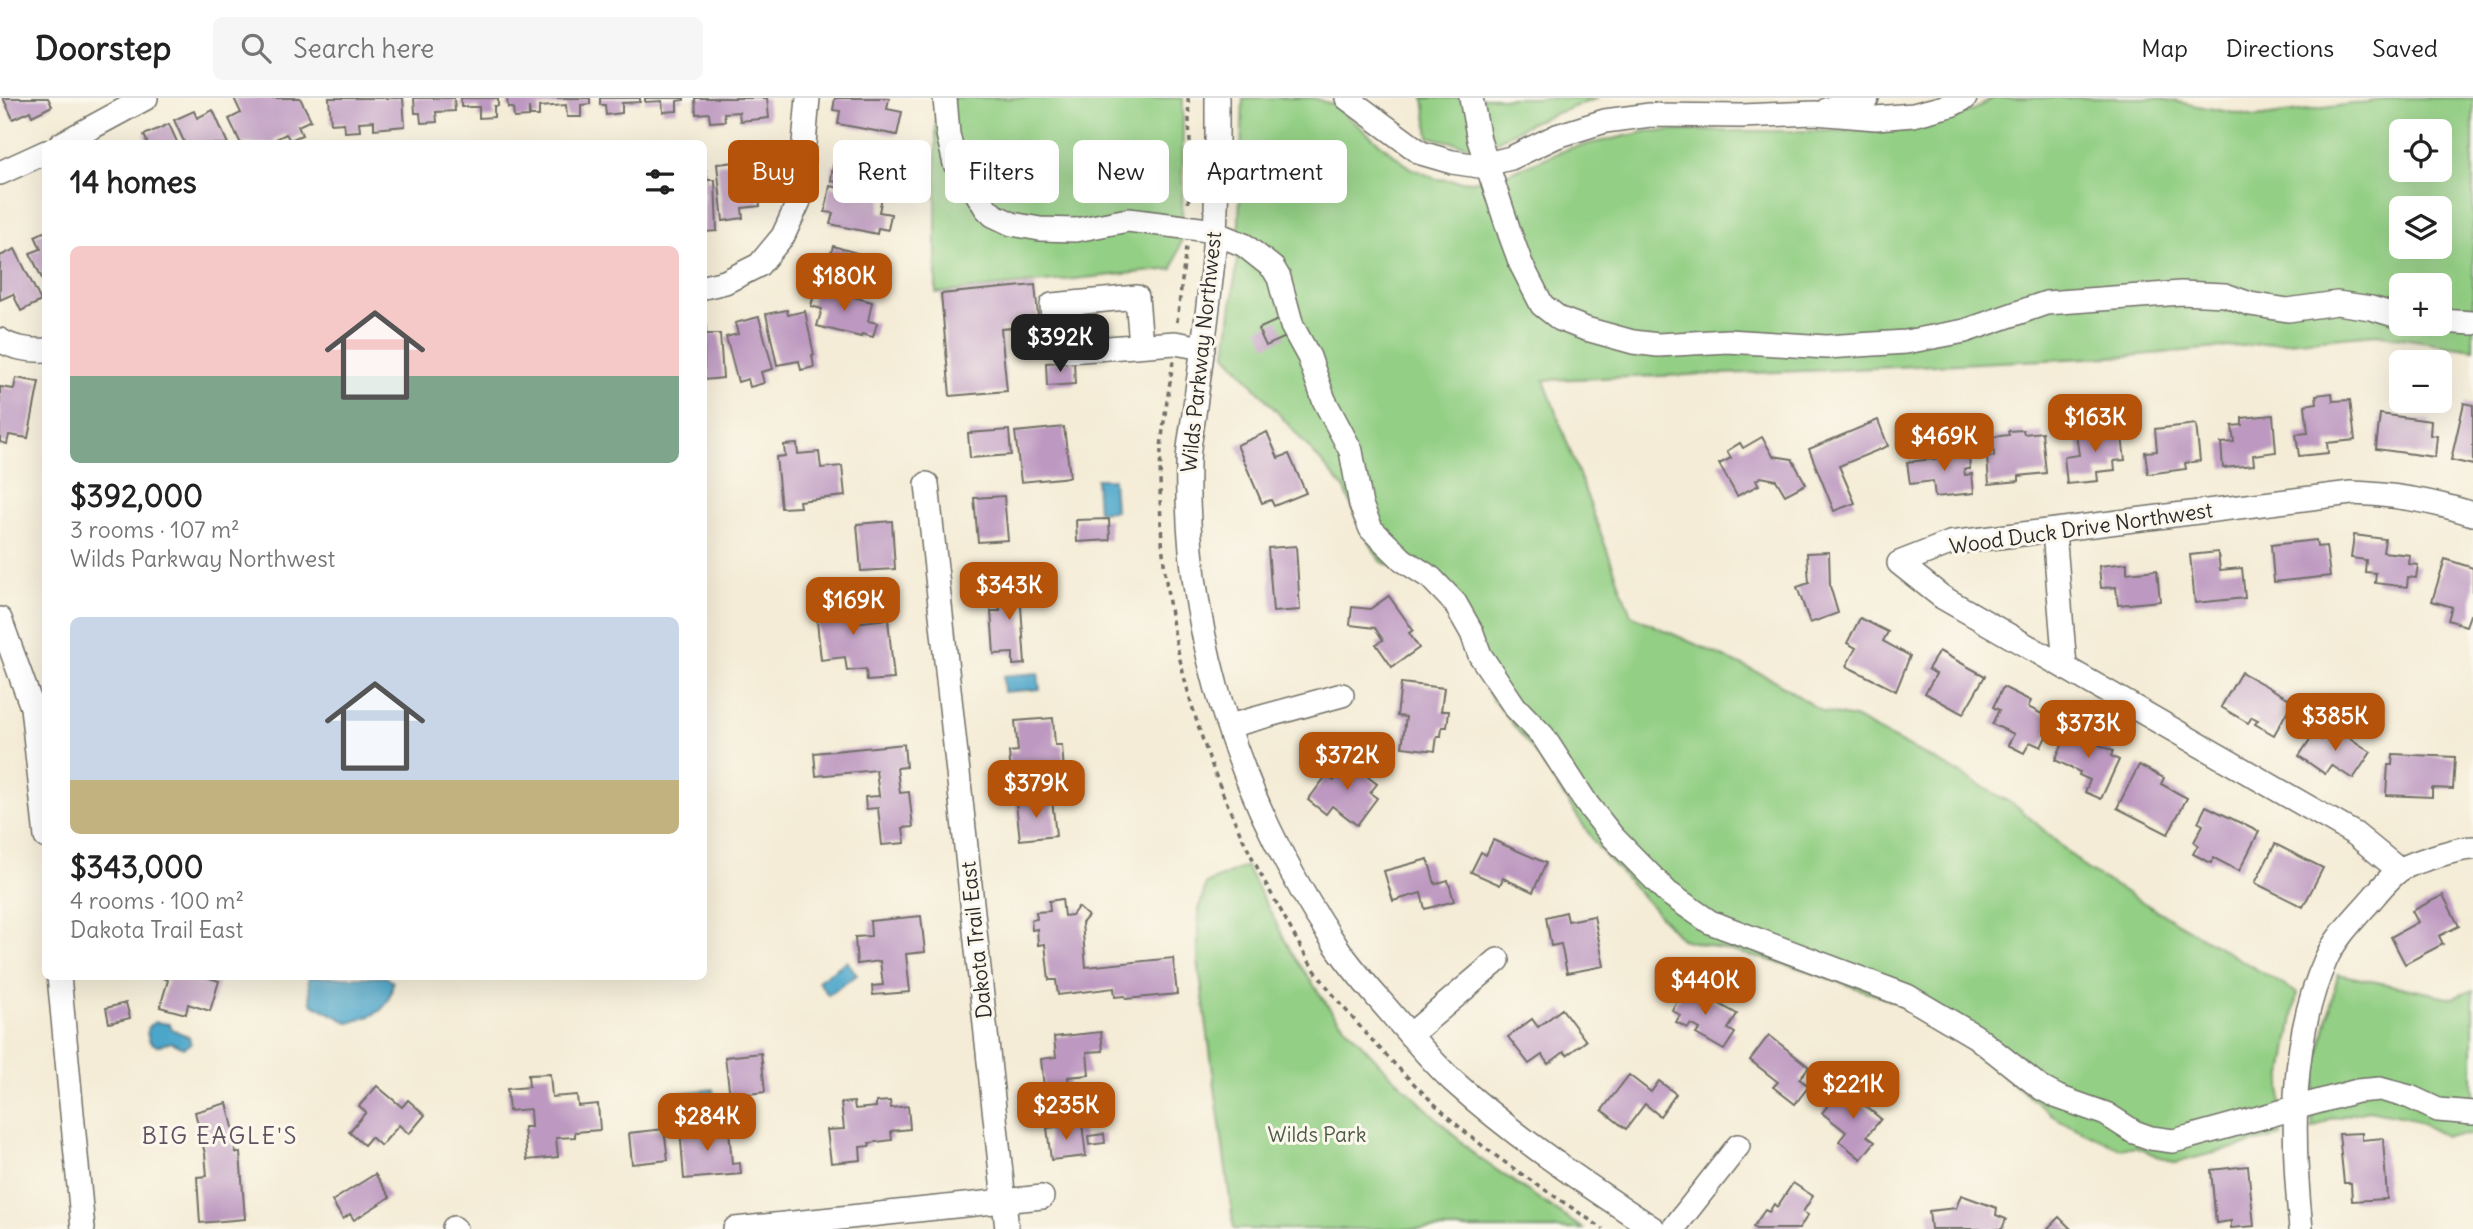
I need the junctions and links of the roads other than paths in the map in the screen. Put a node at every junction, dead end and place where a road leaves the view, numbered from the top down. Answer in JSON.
{"nodes":[{"id":1,"x":146,"y":98,"type":"edge"},
{"id":2,"x":808,"y":98,"type":"edge"},
{"id":3,"x":944,"y":98,"type":"edge"},
{"id":4,"x":1217,"y":98,"type":"edge"},
{"id":5,"x":1347,"y":98,"type":"edge"},
{"id":6,"x":1471,"y":98,"type":"edge"},
{"id":7,"x":1867,"y":98,"type":"edge"},
{"id":8,"x":1965,"y":98,"type":"edge"},
{"id":9,"x":1815,"y":113,"type":"junction"},
{"id":10,"x":68,"y":140,"type":"edge"},
{"id":11,"x":42,"y":154,"type":"edge"},
{"id":12,"x":1487,"y":164,"type":"junction"},
{"id":13,"x":0,"y":173,"type":"edge"},
{"id":14,"x":1214,"y":232,"type":"junction"},
{"id":15,"x":707,"y":286,"type":"edge"},
{"id":16,"x":2389,"y":313,"type":"edge"},
{"id":17,"x":2452,"y":322,"type":"edge"},
{"id":18,"x":2473,"y":323,"type":"edge"},
{"id":19,"x":0,"y":340,"type":"edge"},
{"id":20,"x":1141,"y":345,"type":"dead end"},
{"id":21,"x":1203,"y":348,"type":"junction"},
{"id":22,"x":42,"y":350,"type":"edge"},
{"id":23,"x":927,"y":484,"type":"dead end"},
{"id":24,"x":2473,"y":514,"type":"edge"},
{"id":25,"x":2054,"y":531,"type":"junction"},
{"id":26,"x":0,"y":619,"type":"edge"},
{"id":27,"x":2065,"y":667,"type":"junction"},
{"id":28,"x":1342,"y":695,"type":"dead end"},
{"id":29,"x":1229,"y":726,"type":"junction"},
{"id":30,"x":42,"y":800,"type":"edge"},
{"id":31,"x":2473,"y":848,"type":"edge"},
{"id":32,"x":2399,"y":870,"type":"junction"},
{"id":33,"x":1498,"y":960,"type":"dead end"},
{"id":34,"x":59,"y":980,"type":"edge"},
{"id":35,"x":1410,"y":1035,"type":"junction"},
{"id":36,"x":2296,"y":1108,"type":"junction"},
{"id":37,"x":2473,"y":1113,"type":"edge"},
{"id":38,"x":1738,"y":1146,"type":"dead end"},
{"id":39,"x":1042,"y":1197,"type":"dead end"},
{"id":40,"x":1004,"y":1200,"type":"junction"},
{"id":41,"x":83,"y":1229,"type":"edge"},
{"id":42,"x":735,"y":1229,"type":"edge"},
{"id":43,"x":1007,"y":1229,"type":"edge"},
{"id":44,"x":1654,"y":1229,"type":"edge"},
{"id":45,"x":1673,"y":1229,"type":"edge"},
{"id":46,"x":2301,"y":1229,"type":"edge"}],
"edges":[{"from":1,"to":10,"type":"street"},
{"from":2,"to":15,"type":"street"},
{"from":3,"to":14,"type":"street"},
{"from":4,"to":14,"type":"street","name":"Wilds Parkway Northwest"},
{"from":5,"to":12,"type":"street"},
{"from":6,"to":12,"type":"street"},
{"from":7,"to":9,"type":"street"},
{"from":8,"to":9,"type":"street"},
{"from":9,"to":12,"type":"street"},
{"from":11,"to":13,"type":"street"},
{"from":12,"to":16,"type":"street"},
{"from":14,"to":21,"type":"street","name":"Wilds Parkway Northwest"},
{"from":14,"to":36,"type":"street"},
{"from":17,"to":18,"type":"street"},
{"from":19,"to":22,"type":"street"},
{"from":20,"to":21,"type":"street"},
{"from":21,"to":29,"type":"street","name":"Wilds Parkway Northwest"},
{"from":23,"to":40,"type":"street","name":"Dakota Trail East"},
{"from":24,"to":25,"type":"street","name":"Wood Duck Drive Northwest"},
{"from":25,"to":27,"type":"street"},
{"from":25,"to":27,"type":"street","name":"Wood Duck Drive Northwest"},
{"from":26,"to":30,"type":"street"},
{"from":27,"to":32,"type":"street","name":"Wood Duck Drive Northwest"},
{"from":28,"to":29,"type":"street"},
{"from":29,"to":35,"type":"street","name":"Wilds Parkway Northwest"},
{"from":31,"to":32,"type":"street"},
{"from":32,"to":36,"type":"street"},
{"from":33,"to":35,"type":"street"},
{"from":34,"to":41,"type":"street"},
{"from":35,"to":44,"type":"street","name":"Wilds Parkway Northwest"},
{"from":36,"to":37,"type":"street"},
{"from":36,"to":46,"type":"street"},
{"from":38,"to":45,"type":"street"},
{"from":39,"to":40,"type":"street"},
{"from":40,"to":42,"type":"street"},
{"from":40,"to":43,"type":"street","name":"Dakota Trail East"}]}
